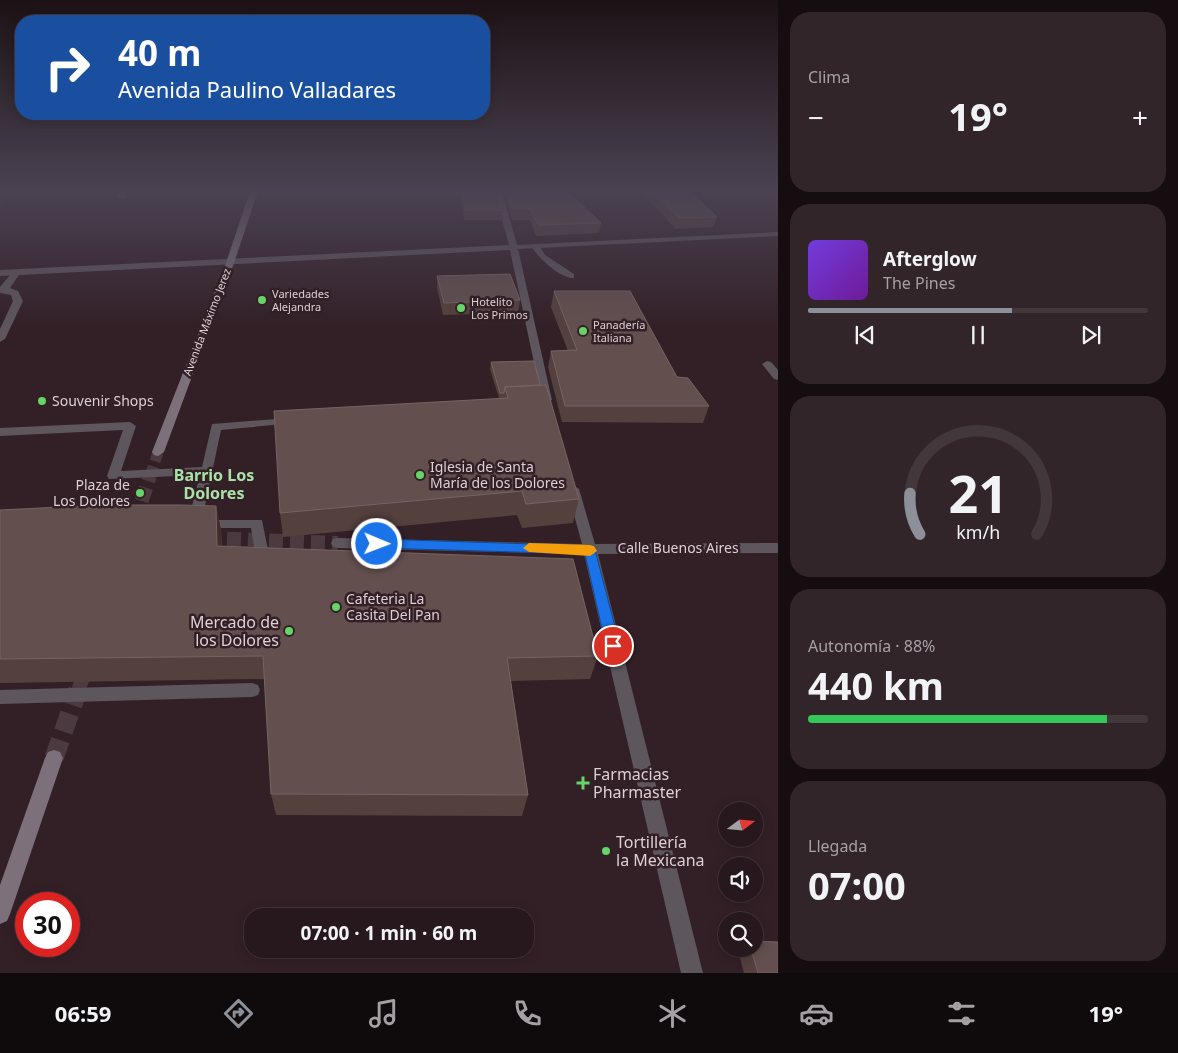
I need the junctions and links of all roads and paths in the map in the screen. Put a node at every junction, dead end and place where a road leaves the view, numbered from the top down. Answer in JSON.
{"nodes":[{"id":1,"x":239,"y":236,"type":"edge"},
{"id":2,"x":511,"y":236,"type":"edge"},
{"id":3,"x":733,"y":236,"type":"edge"},
{"id":4,"x":536,"y":247,"type":"junction"},
{"id":5,"x":514,"y":248,"type":"junction"},
{"id":6,"x":230,"y":263,"type":"junction"},
{"id":7,"x":17,"y":272,"type":"junction"},
{"id":8,"x":0,"y":273,"type":"edge"},
{"id":9,"x":570,"y":276,"type":"dead end"},
{"id":10,"x":2,"y":290,"type":"edge"},
{"id":11,"x":0,"y":339,"type":"edge"},
{"id":12,"x":767,"y":364,"type":"dead end"},
{"id":13,"x":778,"y":377,"type":"edge"},
{"id":14,"x":546,"y":407,"type":"edge"},
{"id":15,"x":304,"y":420,"type":"edge"},
{"id":16,"x":0,"y":432,"type":"edge"},
{"id":17,"x":158,"y":452,"type":"tunnel mouth"},
{"id":18,"x":207,"y":470,"type":"junction"},
{"id":19,"x":568,"y":473,"type":"edge"},
{"id":20,"x":338,"y":543,"type":"tunnel mouth"},
{"id":21,"x":778,"y":548,"type":"edge"},
{"id":22,"x":590,"y":549,"type":"junction"},
{"id":23,"x":264,"y":565,"type":"edge"},
{"id":24,"x":252,"y":690,"type":"dead end"},
{"id":25,"x":0,"y":697,"type":"edge"},
{"id":26,"x":54,"y":758,"type":"tunnel mouth"},
{"id":27,"x":0,"y":914,"type":"edge"},
{"id":28,"x":692,"y":973,"type":"edge"}],
"edges":[{"from":1,"to":6,"type":"main road","name":"Avenida Máximo Jerez"},
{"from":2,"to":5,"type":"street"},
{"from":3,"to":4,"type":"street"},
{"from":4,"to":5,"type":"street"},
{"from":4,"to":9,"type":"street"},
{"from":5,"to":6,"type":"street"},
{"from":5,"to":14,"type":"street"},
{"from":6,"to":7,"type":"street"},
{"from":6,"to":17,"type":"main road","name":"Avenida Máximo Jerez"},
{"from":7,"to":8,"type":"street"},
{"from":7,"to":10,"type":"street"},
{"from":10,"to":11,"type":"street"},
{"from":12,"to":13,"type":"street"},
{"from":15,"to":18,"type":"street"},
{"from":16,"to":18,"type":"street"},
{"from":18,"to":23,"type":"street"},
{"from":19,"to":22,"type":"street"},
{"from":20,"to":22,"type":"street","name":"Calle Buenos Aires"},
{"from":21,"to":22,"type":"street","name":"Calle Buenos Aires"},
{"from":22,"to":28,"type":"street"},
{"from":24,"to":25,"type":"street"},
{"from":26,"to":27,"type":"main road"}]}
